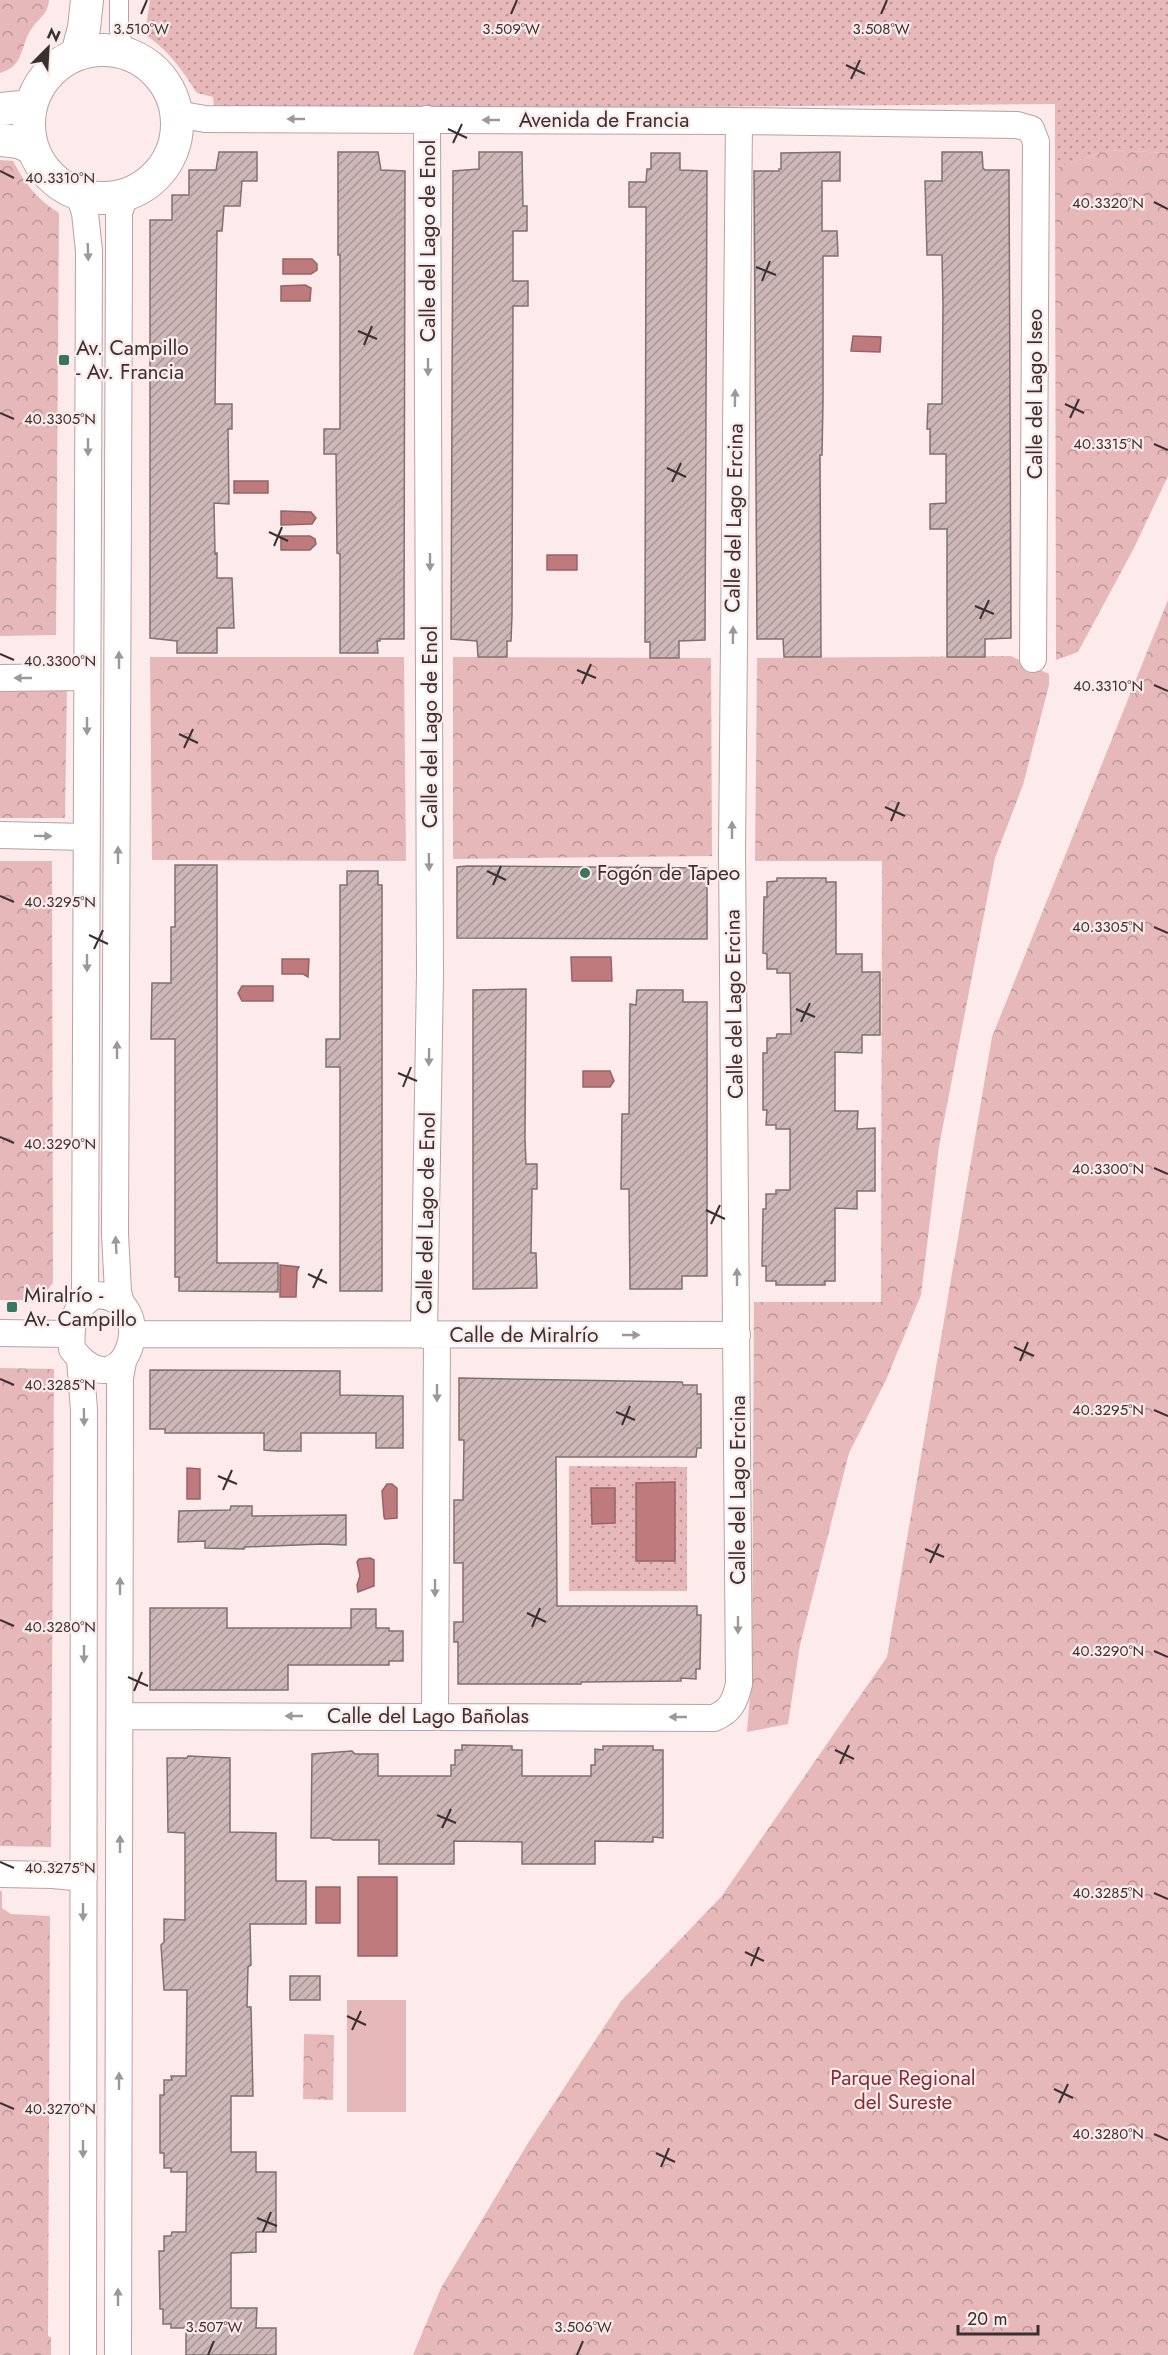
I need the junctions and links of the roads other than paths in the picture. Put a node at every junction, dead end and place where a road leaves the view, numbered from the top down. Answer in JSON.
{"nodes":[{"id":1,"x":87,"y":0,"type":"edge"},
{"id":2,"x":118,"y":0,"type":"edge"},
{"id":3,"x":126,"y":53,"type":"junction"},
{"id":4,"x":76,"y":54,"type":"junction"},
{"id":5,"x":15,"y":108,"type":"edge"},
{"id":6,"x":177,"y":114,"type":"junction"},
{"id":7,"x":427,"y":119,"type":"junction"},
{"id":8,"x":739,"y":121,"type":"junction"},
{"id":9,"x":1031,"y":129,"type":"joint"},
{"id":10,"x":0,"y":140,"type":"edge"},
{"id":11,"x":32,"y":147,"type":"junction"},
{"id":12,"x":79,"y":194,"type":"junction"},
{"id":13,"x":125,"y":195,"type":"junction"},
{"id":14,"x":1033,"y":659,"type":"dead end"},
{"id":15,"x":87,"y":677,"type":"junction"},
{"id":16,"x":0,"y":678,"type":"edge"},
{"id":17,"x":0,"y":835,"type":"edge"},
{"id":18,"x":87,"y":837,"type":"junction"},
{"id":19,"x":85,"y":1301,"type":"junction"},
{"id":20,"x":121,"y":1303,"type":"junction"},
{"id":21,"x":0,"y":1333,"type":"edge"},
{"id":22,"x":70,"y":1334,"type":"junction"},
{"id":23,"x":132,"y":1334,"type":"junction"},
{"id":24,"x":431,"y":1335,"type":"junction"},
{"id":25,"x":737,"y":1335,"type":"junction"},
{"id":26,"x":80,"y":1359,"type":"junction"},
{"id":27,"x":123,"y":1362,"type":"junction"},
{"id":28,"x":732,"y":1706,"type":"joint"},
{"id":29,"x":120,"y":1716,"type":"junction"},
{"id":30,"x":435,"y":1716,"type":"junction"},
{"id":31,"x":0,"y":1874,"type":"edge"},
{"id":32,"x":84,"y":1878,"type":"junction"},
{"id":33,"x":83,"y":2355,"type":"edge"},
{"id":34,"x":118,"y":2355,"type":"edge"}],
"edges":[{"from":1,"to":4,"type":"street"},
{"from":2,"to":3,"type":"street"},
{"from":3,"to":4,"type":"street"},
{"from":3,"to":6,"type":"street"},
{"from":4,"to":5,"type":"street"},
{"from":5,"to":11,"type":"street"},
{"from":7,"to":6,"type":"street","name":"Avenida de Francia","one_way":true},
{"from":6,"to":13,"type":"street"},
{"from":8,"to":7,"type":"street","name":"Avenida de Francia","one_way":true},
{"from":7,"to":24,"type":"street","name":"Calle del Lago de Enol","one_way":true},
{"from":8,"to":9,"type":"street","name":"Avenida de Francia"},
{"from":25,"to":8,"type":"street","name":"Calle del Lago Ercina","one_way":true},
{"from":9,"to":14,"type":"street","name":"Calle del Lago Iseo"},
{"from":10,"to":11,"type":"street"},
{"from":11,"to":12,"type":"street"},
{"from":12,"to":13,"type":"street"},
{"from":12,"to":15,"type":"street","one_way":true},
{"from":20,"to":13,"type":"street","one_way":true},
{"from":15,"to":16,"type":"street","one_way":true},
{"from":15,"to":18,"type":"street","one_way":true},
{"from":17,"to":18,"type":"street","one_way":true},
{"from":18,"to":19,"type":"street","one_way":true},
{"from":19,"to":20,"type":"street"},
{"from":19,"to":22,"type":"street"},
{"from":20,"to":23,"type":"street"},
{"from":21,"to":22,"type":"street"},
{"from":22,"to":26,"type":"street"},
{"from":23,"to":24,"type":"street","name":"Calle de Miralrío"},
{"from":23,"to":27,"type":"street"},
{"from":24,"to":25,"type":"street","name":"Calle de Miralrío","one_way":true},
{"from":24,"to":30,"type":"street","name":"Calle del Lago de Enol","one_way":true},
{"from":25,"to":28,"type":"street","name":"Calle del Lago Ercina","one_way":true},
{"from":26,"to":27,"type":"street"},
{"from":26,"to":32,"type":"street","one_way":true},
{"from":29,"to":27,"type":"street","one_way":true},
{"from":28,"to":30,"type":"street","name":"Calle del Lago Bañolas","one_way":true},
{"from":30,"to":29,"type":"street","name":"Calle del Lago Bañolas","one_way":true},
{"from":34,"to":29,"type":"street","one_way":true},
{"from":31,"to":32,"type":"street"},
{"from":32,"to":33,"type":"street","one_way":true}]}
